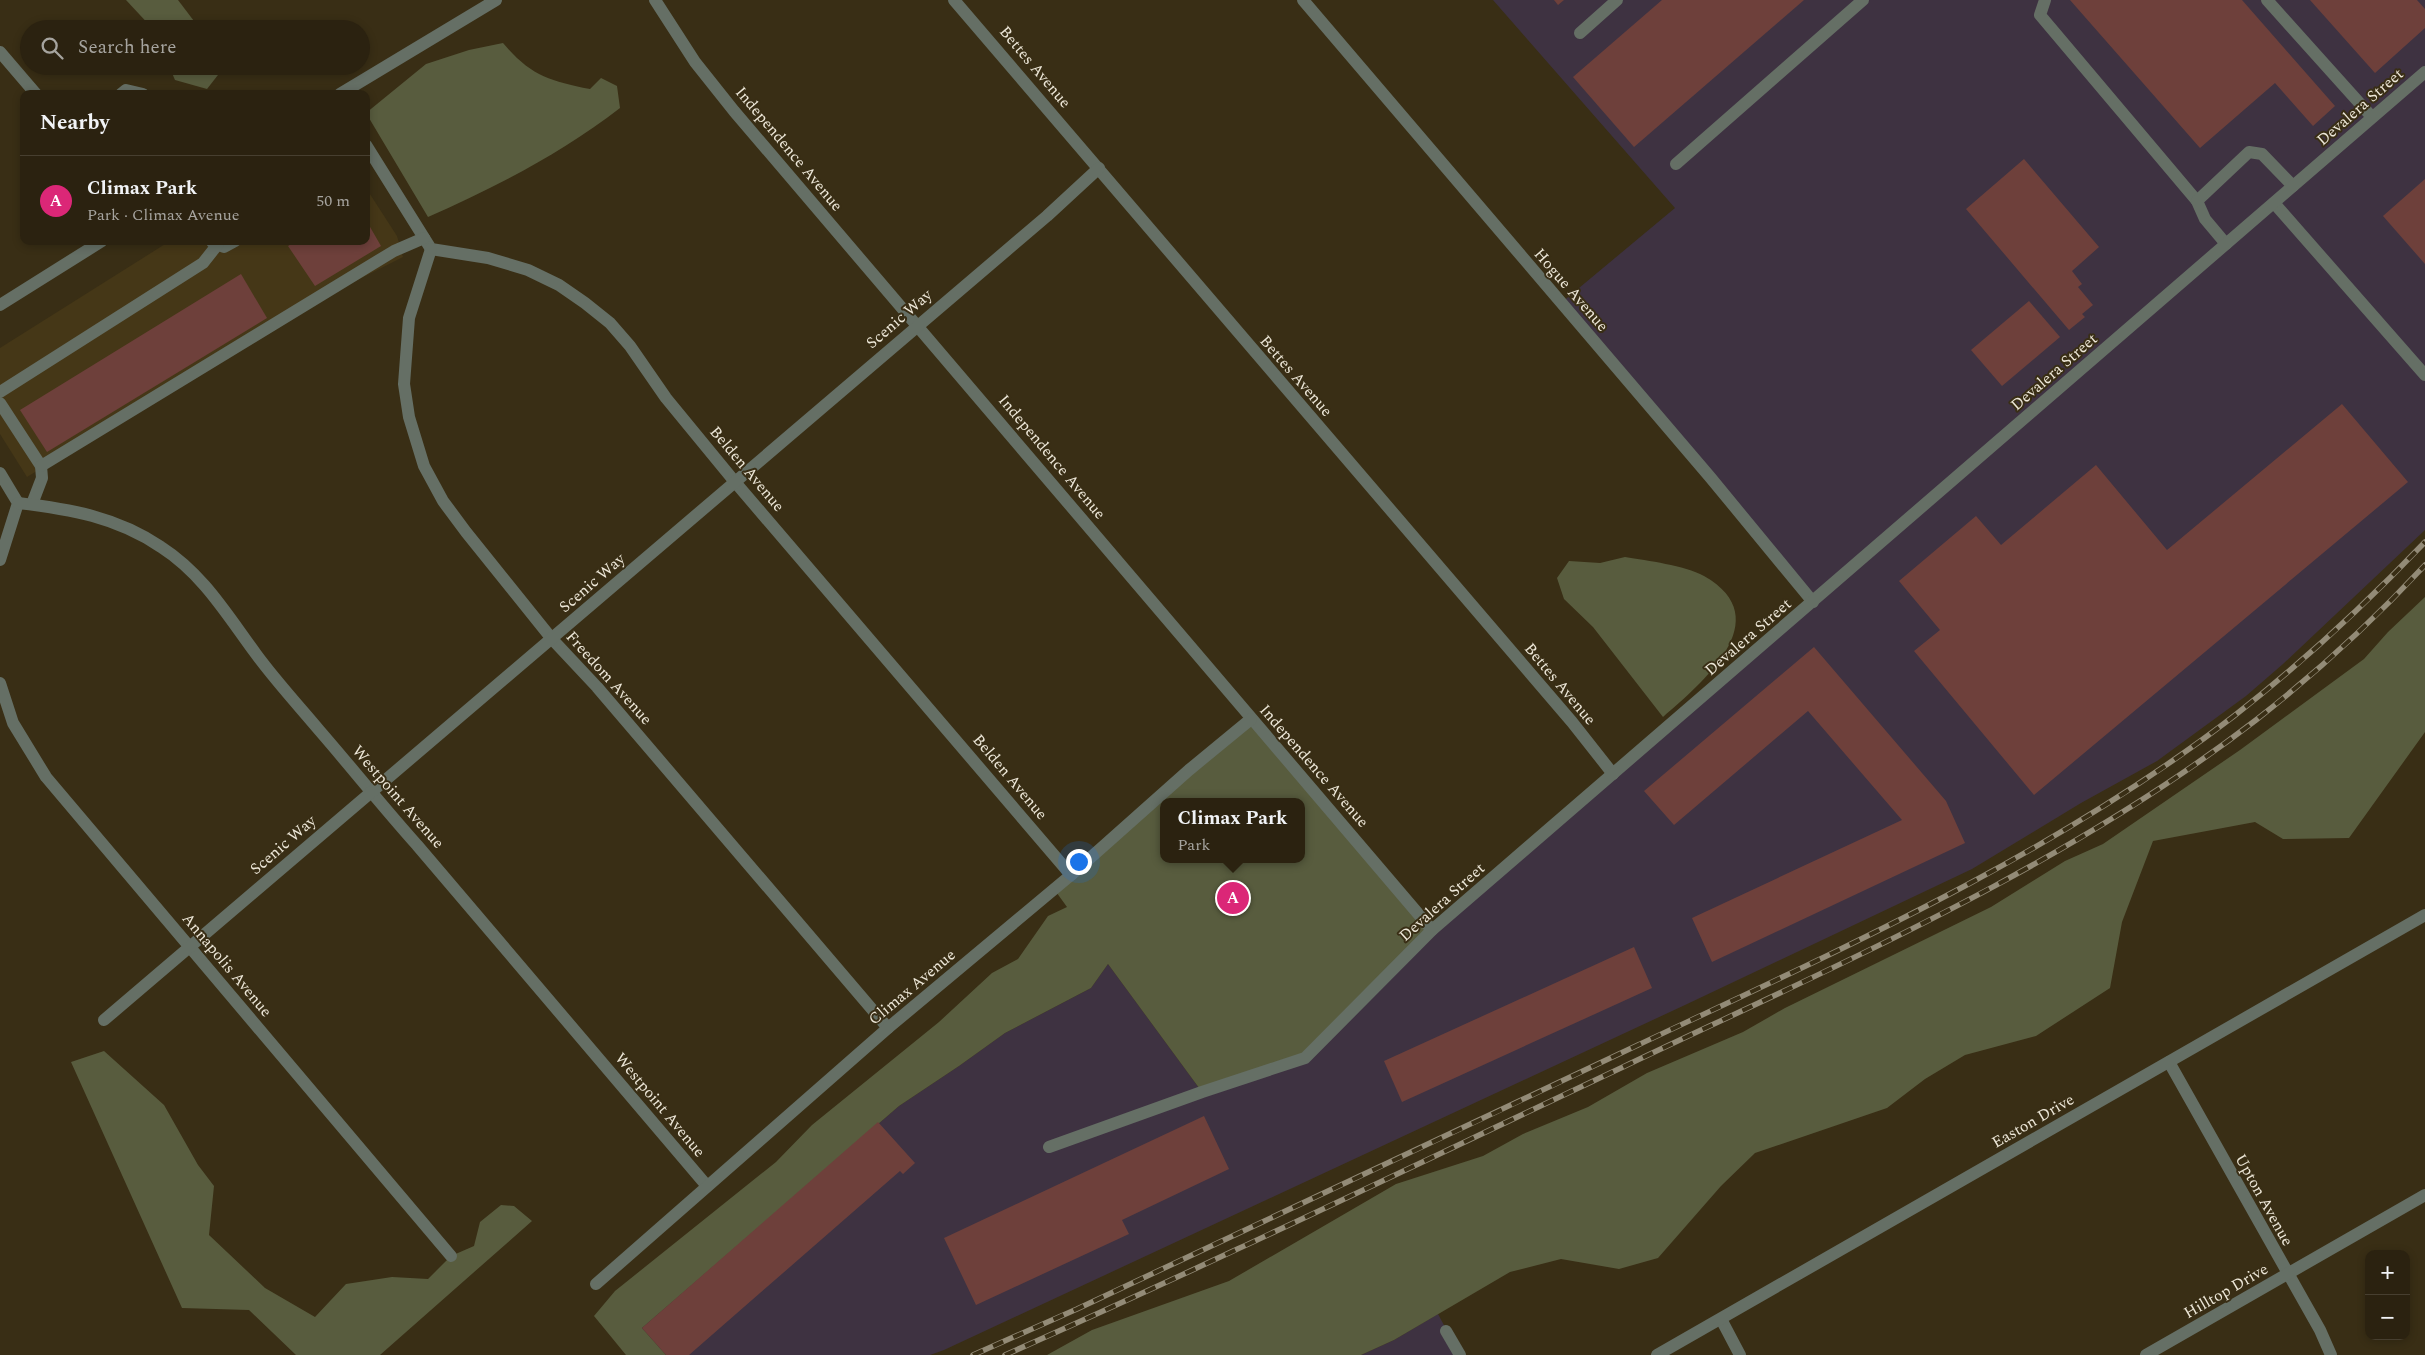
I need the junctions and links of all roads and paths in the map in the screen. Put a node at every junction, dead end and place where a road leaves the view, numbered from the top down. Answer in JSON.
{"nodes":[{"id":1,"x":496,"y":0,"type":"edge"},
{"id":2,"x":655,"y":0,"type":"edge"},
{"id":3,"x":954,"y":0,"type":"edge"},
{"id":4,"x":1303,"y":0,"type":"edge"},
{"id":5,"x":1617,"y":0,"type":"edge"},
{"id":6,"x":1863,"y":0,"type":"edge"},
{"id":7,"x":2045,"y":0,"type":"edge"},
{"id":8,"x":2267,"y":0,"type":"edge"},
{"id":9,"x":1580,"y":33,"type":"dead end"},
{"id":10,"x":0,"y":52,"type":"edge"},
{"id":11,"x":2425,"y":72,"type":"edge"},
{"id":12,"x":33,"y":90,"type":"edge"},
{"id":13,"x":347,"y":90,"type":"edge"},
{"id":14,"x":2372,"y":117,"type":"junction"},
{"id":15,"x":371,"y":161,"type":"edge"},
{"id":16,"x":1676,"y":164,"type":"dead end"},
{"id":17,"x":1099,"y":168,"type":"junction"},
{"id":18,"x":2293,"y":186,"type":"junction"},
{"id":19,"x":2197,"y":202,"type":"junction"},
{"id":20,"x":2274,"y":202,"type":"junction"},
{"id":21,"x":424,"y":238,"type":"junction"},
{"id":22,"x":2226,"y":244,"type":"junction"},
{"id":23,"x":96,"y":245,"type":"edge"},
{"id":24,"x":213,"y":245,"type":"edge"},
{"id":25,"x":431,"y":249,"type":"junction"},
{"id":26,"x":0,"y":305,"type":"edge"},
{"id":27,"x":916,"y":327,"type":"junction"},
{"id":28,"x":2425,"y":375,"type":"edge"},
{"id":29,"x":0,"y":392,"type":"edge"},
{"id":30,"x":0,"y":402,"type":"edge"},
{"id":31,"x":41,"y":466,"type":"junction"},
{"id":32,"x":0,"y":472,"type":"edge"},
{"id":33,"x":735,"y":482,"type":"junction"},
{"id":34,"x":18,"y":503,"type":"junction"},
{"id":35,"x":32,"y":504,"type":"junction"},
{"id":36,"x":0,"y":560,"type":"edge"},
{"id":37,"x":1813,"y":602,"type":"junction"},
{"id":38,"x":552,"y":639,"type":"junction"},
{"id":39,"x":0,"y":683,"type":"edge"},
{"id":40,"x":1251,"y":719,"type":"junction"},
{"id":41,"x":1613,"y":774,"type":"junction"},
{"id":42,"x":370,"y":792,"type":"junction"},
{"id":43,"x":1071,"y":875,"type":"junction"},
{"id":44,"x":2425,"y":915,"type":"edge"},
{"id":45,"x":1432,"y":930,"type":"junction"},
{"id":46,"x":189,"y":947,"type":"junction"},
{"id":47,"x":104,"y":1020,"type":"dead end"},
{"id":48,"x":888,"y":1028,"type":"junction"},
{"id":49,"x":2169,"y":1062,"type":"junction"},
{"id":50,"x":1049,"y":1147,"type":"dead end"},
{"id":51,"x":707,"y":1186,"type":"junction"},
{"id":52,"x":2425,"y":1195,"type":"edge"},
{"id":53,"x":450,"y":1256,"type":"dead end"},
{"id":54,"x":2287,"y":1275,"type":"junction"},
{"id":55,"x":596,"y":1284,"type":"dead end"},
{"id":56,"x":1721,"y":1319,"type":"junction"},
{"id":57,"x":1446,"y":1331,"type":"dead end"},
{"id":58,"x":1460,"y":1355,"type":"edge"},
{"id":59,"x":1657,"y":1355,"type":"edge"},
{"id":60,"x":1740,"y":1355,"type":"edge"},
{"id":61,"x":2146,"y":1355,"type":"edge"},
{"id":62,"x":2331,"y":1355,"type":"edge"}],
"edges":[{"from":1,"to":13,"type":"street"},
{"from":2,"to":27,"type":"street","name":"Independence Avenue"},
{"from":3,"to":17,"type":"street","name":"Bettes Avenue"},
{"from":4,"to":37,"type":"street","name":"Hogue Avenue"},
{"from":5,"to":9,"type":"street"},
{"from":6,"to":16,"type":"street"},
{"from":7,"to":19,"type":"street"},
{"from":8,"to":14,"type":"street"},
{"from":10,"to":12,"type":"street"},
{"from":11,"to":14,"type":"street","name":"Devalera Street"},
{"from":14,"to":18,"type":"street","name":"Devalera Street"},
{"from":15,"to":21,"type":"street"},
{"from":17,"to":27,"type":"street","name":"Scenic Way"},
{"from":17,"to":41,"type":"street","name":"Bettes Avenue"},
{"from":18,"to":19,"type":"street"},
{"from":18,"to":20,"type":"street","name":"Devalera Street"},
{"from":19,"to":22,"type":"street"},
{"from":20,"to":22,"type":"street","name":"Devalera Street"},
{"from":20,"to":28,"type":"street"},
{"from":21,"to":25,"type":"street"},
{"from":21,"to":31,"type":"street"},
{"from":22,"to":37,"type":"street","name":"Devalera Street"},
{"from":23,"to":26,"type":"street"},
{"from":24,"to":29,"type":"street"},
{"from":25,"to":33,"type":"street","name":"Belden Avenue"},
{"from":25,"to":38,"type":"street","name":"Freedom Avenue"},
{"from":27,"to":33,"type":"street","name":"Scenic Way"},
{"from":27,"to":40,"type":"street","name":"Independence Avenue"},
{"from":30,"to":31,"type":"street"},
{"from":31,"to":35,"type":"street"},
{"from":32,"to":34,"type":"street"},
{"from":33,"to":38,"type":"street","name":"Scenic Way"},
{"from":33,"to":43,"type":"street","name":"Belden Avenue"},
{"from":34,"to":35,"type":"street","name":"Westpoint Avenue"},
{"from":34,"to":36,"type":"street"},
{"from":35,"to":42,"type":"street","name":"Westpoint Avenue"},
{"from":37,"to":41,"type":"street","name":"Devalera Street"},
{"from":38,"to":42,"type":"street","name":"Scenic Way"},
{"from":38,"to":48,"type":"street","name":"Freedom Avenue"},
{"from":39,"to":46,"type":"street","name":"Annapolis Avenue"},
{"from":40,"to":43,"type":"street","name":"Climax Avenue"},
{"from":40,"to":45,"type":"street","name":"Independence Avenue"},
{"from":41,"to":45,"type":"street","name":"Devalera Street"},
{"from":42,"to":46,"type":"street","name":"Scenic Way"},
{"from":42,"to":51,"type":"street","name":"Westpoint Avenue"},
{"from":43,"to":48,"type":"street","name":"Climax Avenue"},
{"from":44,"to":49,"type":"street","name":"Easton Drive"},
{"from":45,"to":50,"type":"street","name":"Devalera Street"},
{"from":46,"to":47,"type":"street","name":"Scenic Way"},
{"from":46,"to":53,"type":"street","name":"Annapolis Avenue"},
{"from":48,"to":51,"type":"street","name":"Climax Avenue"},
{"from":49,"to":54,"type":"street","name":"Upton Avenue"},
{"from":49,"to":56,"type":"street","name":"Easton Drive"},
{"from":51,"to":55,"type":"street","name":"Climax Avenue"},
{"from":52,"to":54,"type":"street","name":"Hilltop Drive"},
{"from":54,"to":61,"type":"street","name":"Hilltop Drive"},
{"from":54,"to":62,"type":"street","name":"Upton Avenue"},
{"from":56,"to":59,"type":"street","name":"Easton Drive"},
{"from":56,"to":60,"type":"street"},
{"from":57,"to":58,"type":"street"}]}
